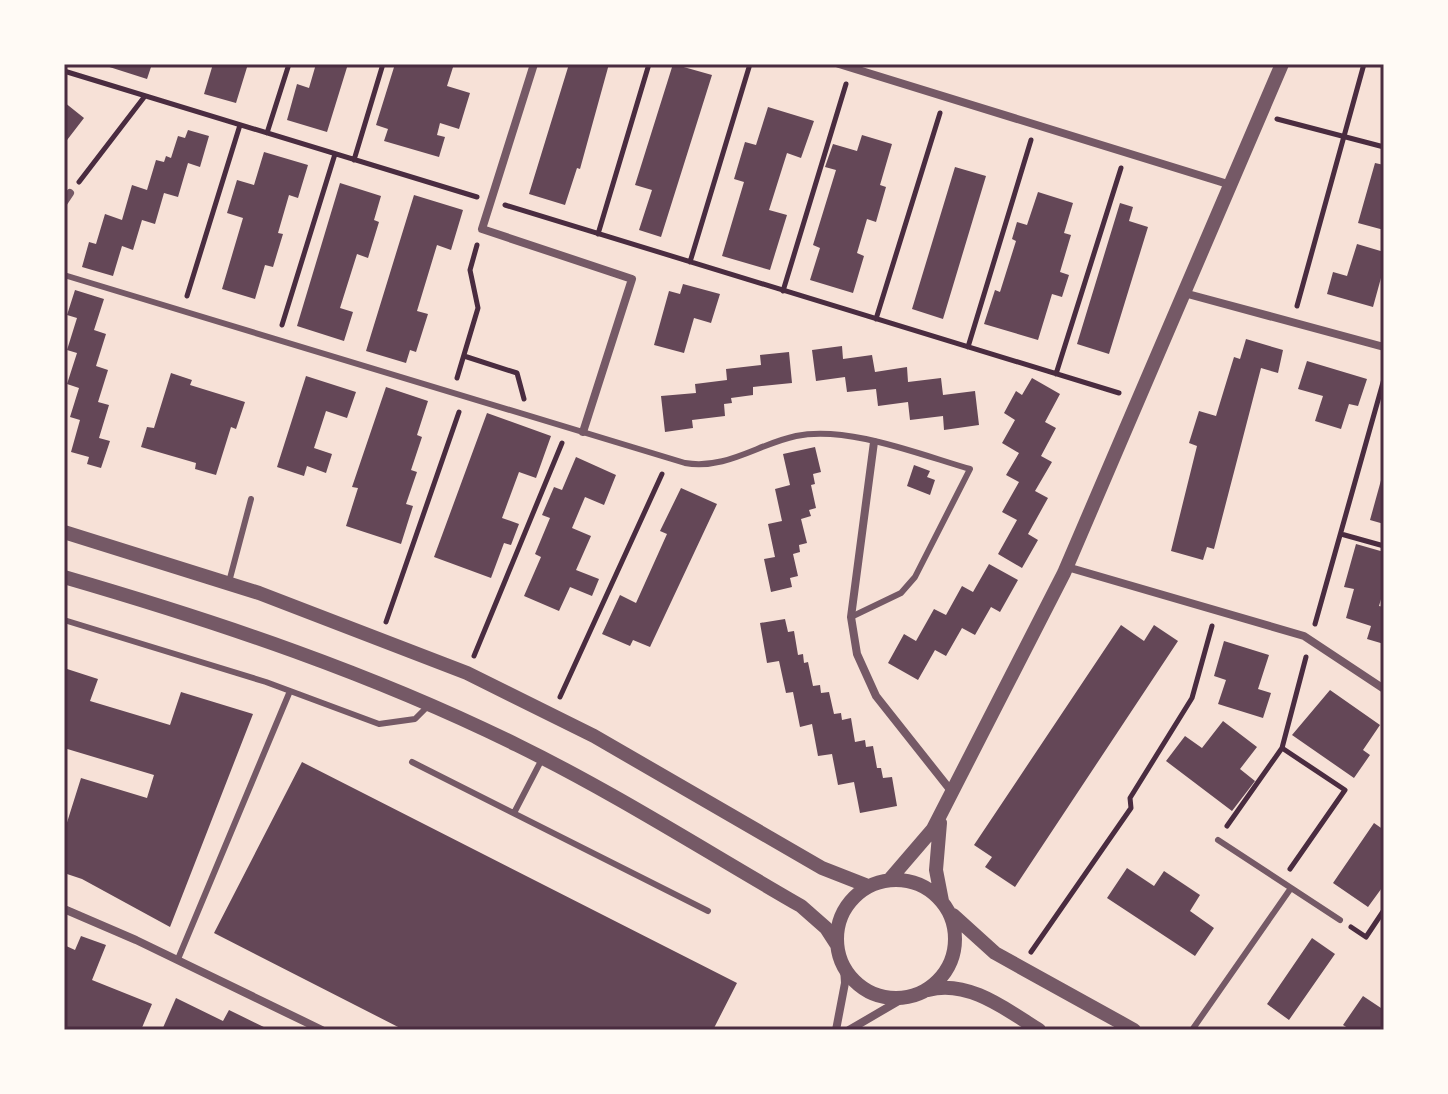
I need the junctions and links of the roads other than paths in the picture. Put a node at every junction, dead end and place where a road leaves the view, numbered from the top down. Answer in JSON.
{"nodes":[{"id":1,"x":534,"y":64,"type":"edge"},
{"id":2,"x":839,"y":64,"type":"edge"},
{"id":3,"x":1282,"y":64,"type":"edge"},
{"id":4,"x":1231,"y":185,"type":"junction"},
{"id":5,"x":70,"y":193,"type":"road end"},
{"id":6,"x":64,"y":202,"type":"edge"},
{"id":7,"x":64,"y":275,"type":"edge"},
{"id":8,"x":1184,"y":293,"type":"junction"},
{"id":9,"x":1384,"y":347,"type":"edge"},
{"id":10,"x":583,"y":432,"type":"junction"},
{"id":11,"x":874,"y":442,"type":"junction"},
{"id":12,"x":251,"y":499,"type":"dead end"},
{"id":13,"x":64,"y":532,"type":"edge"},
{"id":14,"x":1067,"y":567,"type":"junction"},
{"id":15,"x":64,"y":577,"type":"edge"},
{"id":16,"x":229,"y":582,"type":"junction"},
{"id":17,"x":851,"y":617,"type":"junction"},
{"id":18,"x":64,"y":620,"type":"edge"},
{"id":19,"x":1384,"y":689,"type":"edge"},
{"id":20,"x":290,"y":691,"type":"junction"},
{"id":21,"x":430,"y":704,"type":"junction"},
{"id":22,"x":542,"y":758,"type":"junction"},
{"id":23,"x":412,"y":762,"type":"dead end"},
{"id":24,"x":952,"y":792,"type":"junction"},
{"id":25,"x":945,"y":807,"type":"junction"},
{"id":26,"x":514,"y":813,"type":"junction"},
{"id":27,"x":1218,"y":840,"type":"road end"},
{"id":28,"x":890,"y":879,"type":"junction"},
{"id":29,"x":868,"y":886,"type":"junction"},
{"id":30,"x":1291,"y":888,"type":"junction"},
{"id":31,"x":946,"y":906,"type":"junction"},
{"id":32,"x":64,"y":909,"type":"edge"},
{"id":33,"x":708,"y":911,"type":"dead end"},
{"id":34,"x":1340,"y":920,"type":"road end"},
{"id":35,"x":837,"y":945,"type":"junction"},
{"id":36,"x":178,"y":959,"type":"junction"},
{"id":37,"x":844,"y":967,"type":"junction"},
{"id":38,"x":924,"y":992,"type":"junction"},
{"id":39,"x":902,"y":999,"type":"junction"},
{"id":40,"x":322,"y":1030,"type":"edge"},
{"id":41,"x":836,"y":1030,"type":"edge"},
{"id":42,"x":849,"y":1030,"type":"edge"},
{"id":43,"x":1039,"y":1030,"type":"edge"},
{"id":44,"x":1134,"y":1030,"type":"edge"},
{"id":45,"x":1192,"y":1030,"type":"edge"}],
"edges":[{"from":1,"to":10,"type":"street"},
{"from":2,"to":4,"type":"street"},
{"from":3,"to":4,"type":"street"},
{"from":4,"to":8,"type":"street"},
{"from":5,"to":6,"type":"street"},
{"from":7,"to":10,"type":"lane"},
{"from":8,"to":9,"type":"street"},
{"from":8,"to":14,"type":"street"},
{"from":10,"to":11,"type":"lane"},
{"from":11,"to":17,"type":"street"},
{"from":11,"to":17,"type":"lane"},
{"from":12,"to":16,"type":"lane"},
{"from":13,"to":16,"type":"street"},
{"from":14,"to":19,"type":"street"},
{"from":14,"to":24,"type":"street"},
{"from":15,"to":21,"type":"street"},
{"from":16,"to":29,"type":"street"},
{"from":17,"to":24,"type":"street"},
{"from":18,"to":20,"type":"lane"},
{"from":20,"to":21,"type":"lane"},
{"from":20,"to":36,"type":"lane"},
{"from":21,"to":22,"type":"street"},
{"from":22,"to":26,"type":"lane"},
{"from":22,"to":35,"type":"street"},
{"from":23,"to":26,"type":"lane"},
{"from":24,"to":25,"type":"street"},
{"from":25,"to":28,"type":"street"},
{"from":25,"to":31,"type":"street"},
{"from":26,"to":33,"type":"lane"},
{"from":27,"to":30,"type":"lane"},
{"from":28,"to":29,"type":"street"},
{"from":28,"to":31,"type":"street"},
{"from":29,"to":35,"type":"street"},
{"from":30,"to":34,"type":"lane"},
{"from":30,"to":45,"type":"lane"},
{"from":31,"to":38,"type":"street"},
{"from":31,"to":44,"type":"street"},
{"from":32,"to":36,"type":"street"},
{"from":35,"to":37,"type":"street"},
{"from":36,"to":40,"type":"street"},
{"from":37,"to":39,"type":"street"},
{"from":37,"to":41,"type":"street"},
{"from":38,"to":39,"type":"street"},
{"from":38,"to":43,"type":"street"},
{"from":39,"to":42,"type":"street"}]}
